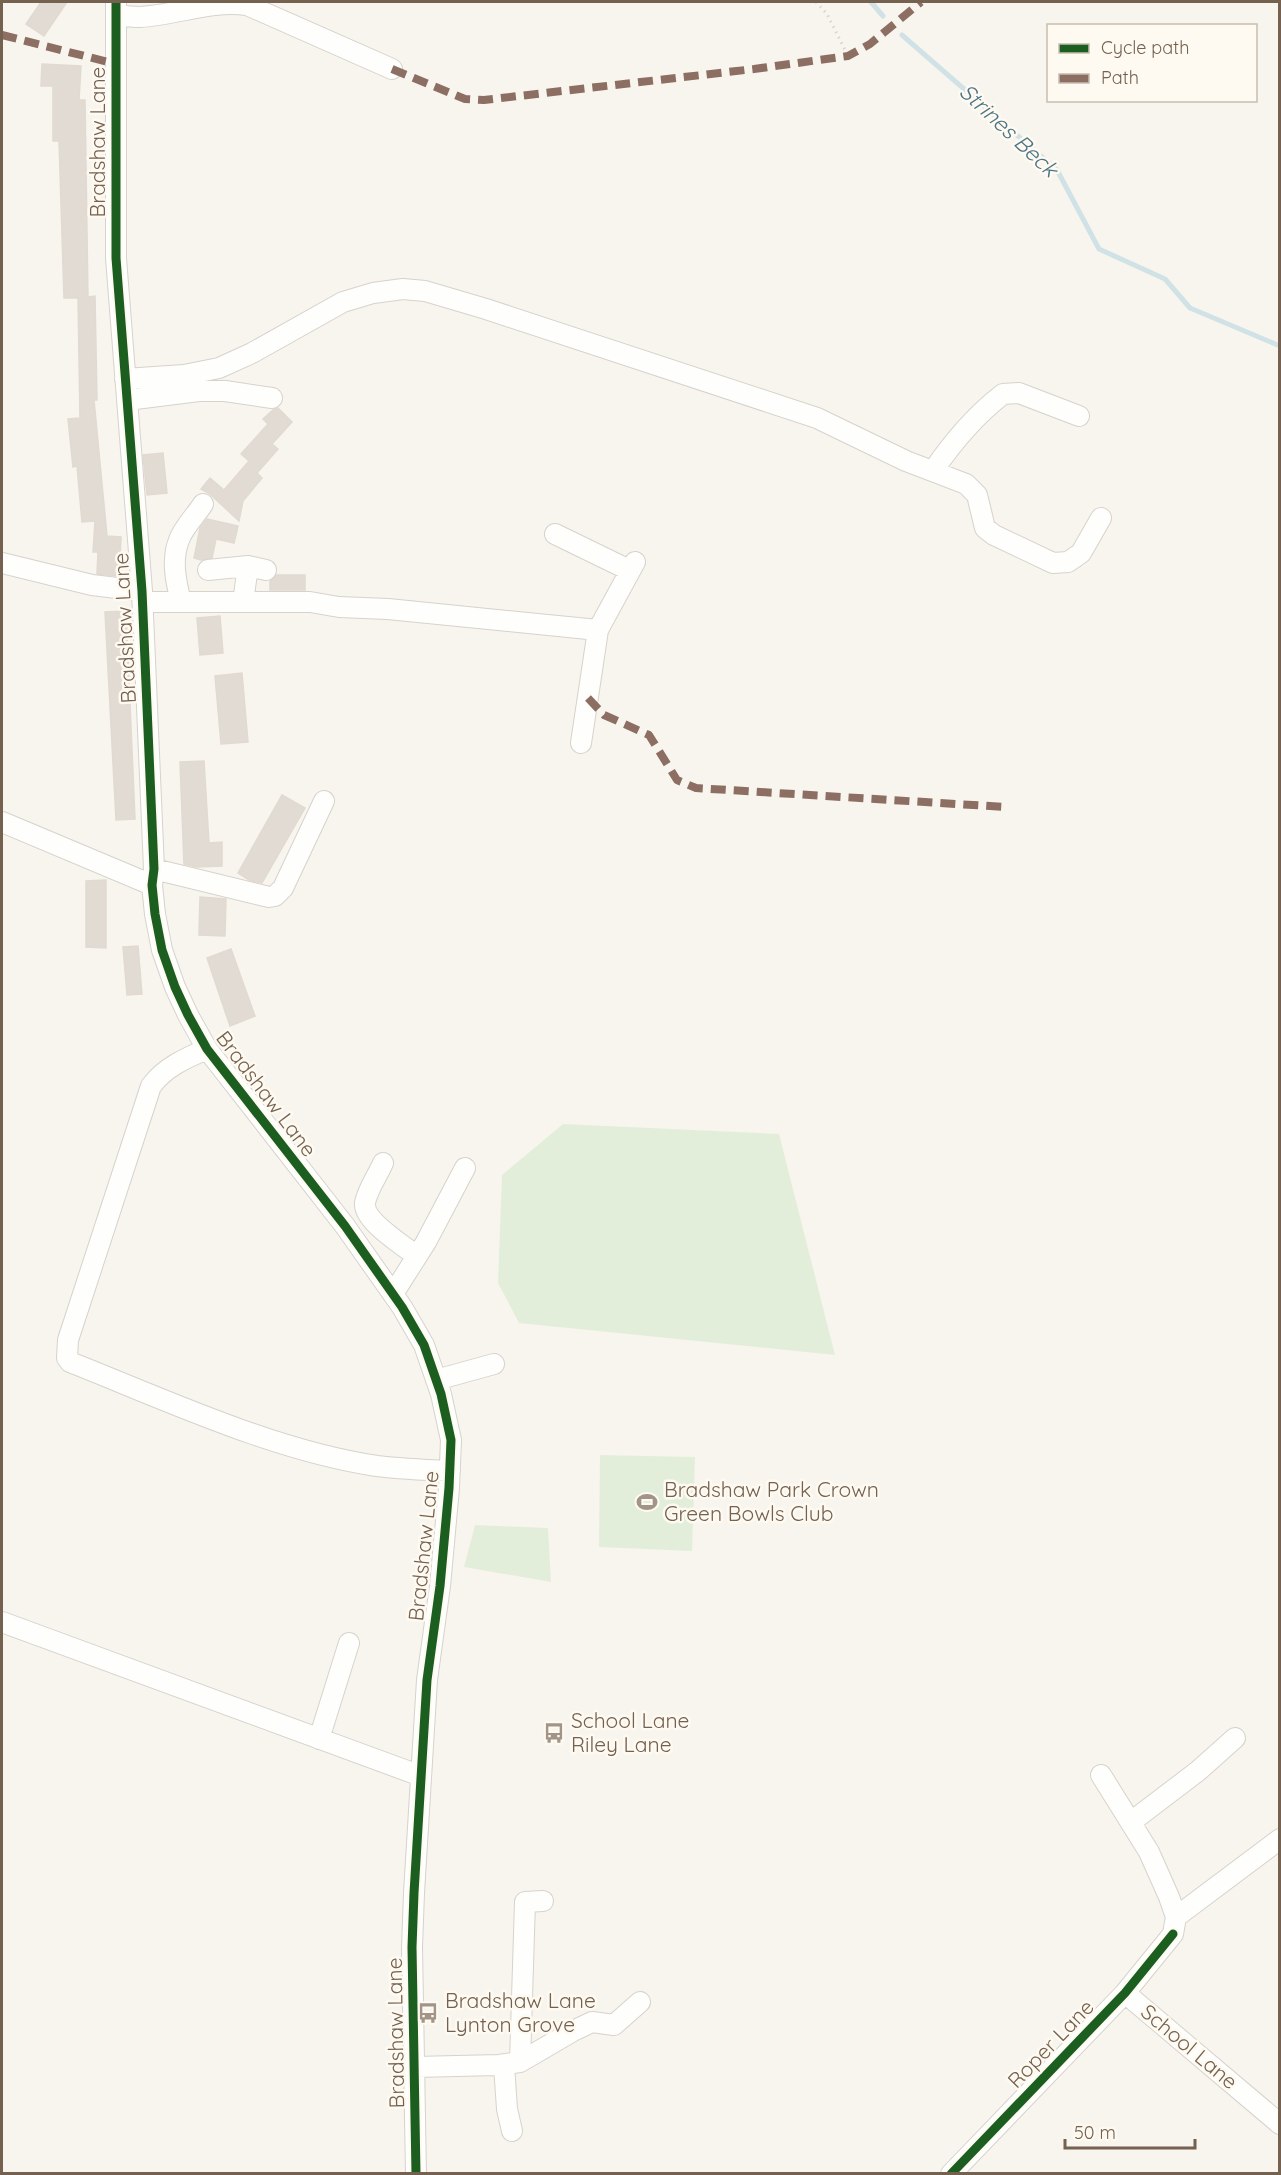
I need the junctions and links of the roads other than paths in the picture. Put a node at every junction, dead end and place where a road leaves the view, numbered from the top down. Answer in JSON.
{"nodes":[{"id":1,"x":116,"y":8,"type":"edge"},
{"id":2,"x":392,"y":69,"type":"dead end"},
{"id":3,"x":125,"y":379,"type":"junction"},
{"id":4,"x":272,"y":398,"type":"dead end"},
{"id":5,"x":127,"y":400,"type":"junction"},
{"id":6,"x":1079,"y":416,"type":"dead end"},
{"id":7,"x":933,"y":471,"type":"junction"},
{"id":8,"x":203,"y":504,"type":"dead end"},
{"id":9,"x":1101,"y":518,"type":"dead end"},
{"id":10,"x":555,"y":534,"type":"dead end"},
{"id":11,"x":2,"y":563,"type":"edge"},
{"id":12,"x":208,"y":570,"type":"dead end"},
{"id":13,"x":143,"y":596,"type":"junction"},
{"id":14,"x":181,"y":602,"type":"junction"},
{"id":15,"x":243,"y":602,"type":"junction"},
{"id":16,"x":598,"y":630,"type":"junction"},
{"id":17,"x":581,"y":743,"type":"dead end"},
{"id":18,"x":324,"y":801,"type":"dead end"},
{"id":19,"x":2,"y":822,"type":"edge"},
{"id":20,"x":153,"y":877,"type":"junction"},
{"id":21,"x":207,"y":1049,"type":"junction"},
{"id":22,"x":383,"y":1164,"type":"dead end"},
{"id":23,"x":465,"y":1168,"type":"dead end"},
{"id":24,"x":417,"y":1256,"type":"junction"},
{"id":25,"x":393,"y":1294,"type":"junction"},
{"id":26,"x":494,"y":1364,"type":"dead end"},
{"id":27,"x":436,"y":1380,"type":"junction"},
{"id":28,"x":450,"y":1471,"type":"junction"},
{"id":29,"x":2,"y":1622,"type":"edge"},
{"id":30,"x":349,"y":1643,"type":"dead end"},
{"id":31,"x":1235,"y":1738,"type":"dead end"},
{"id":32,"x":319,"y":1739,"type":"junction"},
{"id":33,"x":1101,"y":1775,"type":"dead end"},
{"id":34,"x":421,"y":1776,"type":"junction"},
{"id":35,"x":1131,"y":1822,"type":"junction"},
{"id":36,"x":1280,"y":1839,"type":"edge"},
{"id":37,"x":543,"y":1901,"type":"dead end"},
{"id":38,"x":1174,"y":1925,"type":"junction"},
{"id":39,"x":1125,"y":1993,"type":"junction"},
{"id":40,"x":640,"y":2002,"type":"dead end"},
{"id":41,"x":512,"y":2064,"type":"junction"},
{"id":42,"x":416,"y":2067,"type":"junction"},
{"id":43,"x":1280,"y":2124,"type":"edge"},
{"id":44,"x":512,"y":2131,"type":"dead end"},
{"id":45,"x":416,"y":2174,"type":"edge"},
{"id":46,"x":951,"y":2174,"type":"edge"}],
"edges":[{"from":1,"to":2,"type":"street"},
{"from":1,"to":3,"type":"street","name":"Bradshaw Lane"},
{"from":3,"to":5,"type":"street","name":"Bradshaw Lane"},
{"from":3,"to":7,"type":"street"},
{"from":4,"to":5,"type":"street"},
{"from":5,"to":13,"type":"street","name":"Bradshaw Lane"},
{"from":6,"to":7,"type":"street"},
{"from":7,"to":9,"type":"street"},
{"from":8,"to":14,"type":"street"},
{"from":10,"to":16,"type":"street"},
{"from":11,"to":13,"type":"street"},
{"from":12,"to":15,"type":"street"},
{"from":13,"to":14,"type":"street"},
{"from":13,"to":20,"type":"street","name":"Bradshaw Lane"},
{"from":14,"to":15,"type":"street"},
{"from":15,"to":16,"type":"street"},
{"from":16,"to":17,"type":"street"},
{"from":18,"to":20,"type":"street"},
{"from":19,"to":20,"type":"street"},
{"from":20,"to":21,"type":"street","name":"Bradshaw Lane"},
{"from":21,"to":25,"type":"street","name":"Bradshaw Lane"},
{"from":21,"to":28,"type":"street"},
{"from":22,"to":24,"type":"street"},
{"from":23,"to":24,"type":"street"},
{"from":24,"to":25,"type":"street"},
{"from":25,"to":27,"type":"street","name":"Bradshaw Lane"},
{"from":26,"to":27,"type":"street"},
{"from":27,"to":28,"type":"street","name":"Bradshaw Lane"},
{"from":28,"to":34,"type":"street","name":"Bradshaw Lane"},
{"from":29,"to":32,"type":"street"},
{"from":30,"to":32,"type":"street"},
{"from":31,"to":35,"type":"street"},
{"from":32,"to":34,"type":"street"},
{"from":33,"to":35,"type":"street"},
{"from":34,"to":42,"type":"street","name":"Bradshaw Lane"},
{"from":35,"to":38,"type":"street"},
{"from":36,"to":38,"type":"street","name":"Roper Lane"},
{"from":37,"to":41,"type":"street"},
{"from":38,"to":39,"type":"street","name":"Roper Lane"},
{"from":39,"to":43,"type":"street","name":"School Lane"},
{"from":39,"to":46,"type":"street","name":"Roper Lane"},
{"from":40,"to":41,"type":"street"},
{"from":41,"to":42,"type":"street"},
{"from":41,"to":44,"type":"street"},
{"from":42,"to":45,"type":"street","name":"Bradshaw Lane"}]}
